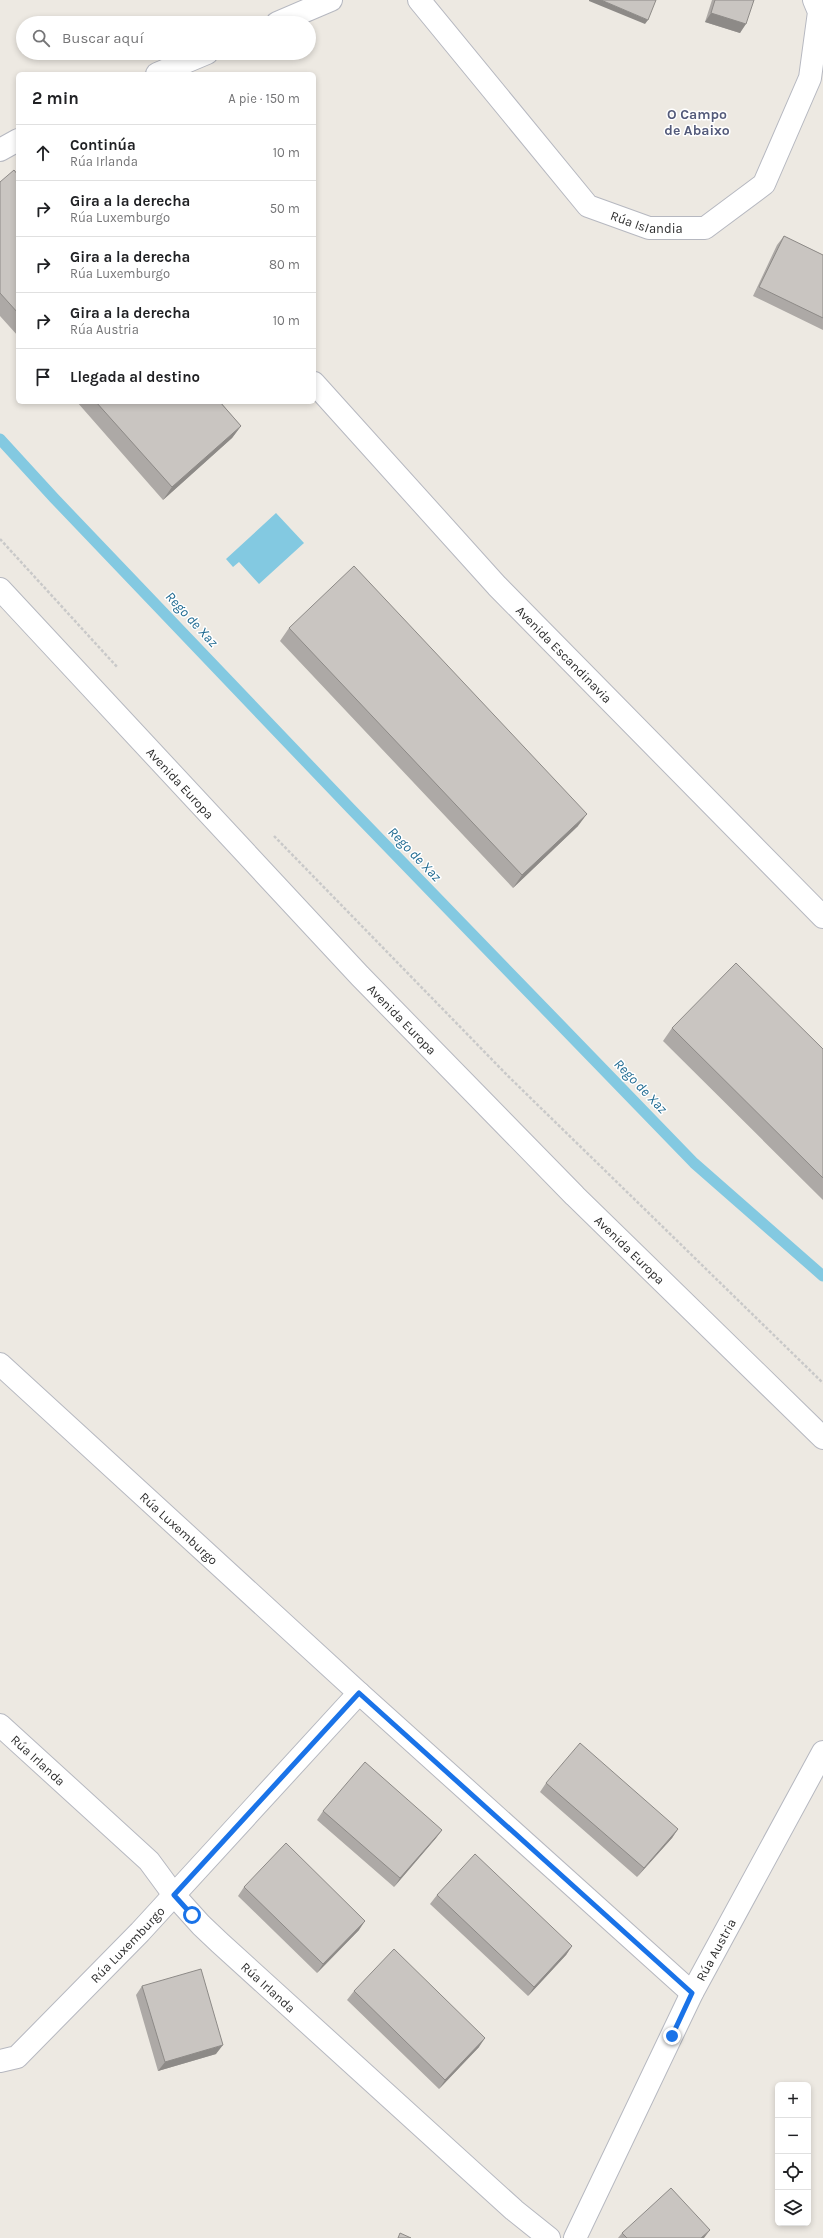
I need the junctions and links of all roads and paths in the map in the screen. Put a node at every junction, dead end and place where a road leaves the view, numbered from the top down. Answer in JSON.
{"nodes":[{"id":1,"x":331,"y":0,"type":"edge"},
{"id":2,"x":419,"y":0,"type":"edge"},
{"id":3,"x":814,"y":0,"type":"edge"},
{"id":4,"x":293,"y":16,"type":"edge"},
{"id":5,"x":190,"y":60,"type":"edge"},
{"id":6,"x":162,"y":72,"type":"edge"},
{"id":7,"x":16,"y":141,"type":"edge"},
{"id":8,"x":0,"y":150,"type":"edge"},
{"id":9,"x":316,"y":385,"type":"edge"},
{"id":10,"x":0,"y":539,"type":"edge"},
{"id":11,"x":0,"y":589,"type":"edge"},
{"id":12,"x":123,"y":674,"type":"dead end"},
{"id":13,"x":270,"y":832,"type":"dead end"},
{"id":14,"x":823,"y":917,"type":"edge"},
{"id":15,"x":0,"y":1364,"type":"edge"},
{"id":16,"x":823,"y":1383,"type":"edge"},
{"id":17,"x":822,"y":1436,"type":"edge"},
{"id":18,"x":359,"y":1693,"type":"junction"},
{"id":19,"x":0,"y":1725,"type":"edge"},
{"id":20,"x":822,"y":1756,"type":"edge"},
{"id":21,"x":174,"y":1895,"type":"junction"},
{"id":22,"x":692,"y":1993,"type":"junction"},
{"id":23,"x":0,"y":2061,"type":"edge"},
{"id":24,"x":549,"y":2238,"type":"edge"},
{"id":25,"x":575,"y":2238,"type":"edge"}],
"edges":[{"from":1,"to":4,"type":"street"},
{"from":2,"to":3,"type":"street","name":"Rúa Islandia"},
{"from":5,"to":6,"type":"street"},
{"from":7,"to":8,"type":"street"},
{"from":9,"to":14,"type":"street","name":"Avenida Escandinavia"},
{"from":10,"to":12,"type":"path"},
{"from":11,"to":17,"type":"street","name":"Avenida Europa"},
{"from":13,"to":16,"type":"path"},
{"from":15,"to":18,"type":"street","name":"Rúa Luxemburgo"},
{"from":18,"to":21,"type":"street","name":"Rúa Luxemburgo"},
{"from":18,"to":22,"type":"street","name":"Rúa Luxemburgo"},
{"from":19,"to":21,"type":"street","name":"Rúa Irlanda"},
{"from":20,"to":22,"type":"street","name":"Rúa Austria"},
{"from":21,"to":23,"type":"street","name":"Rúa Luxemburgo"},
{"from":21,"to":24,"type":"street","name":"Rúa Irlanda"},
{"from":22,"to":25,"type":"street","name":"Rúa Austria"}]}
